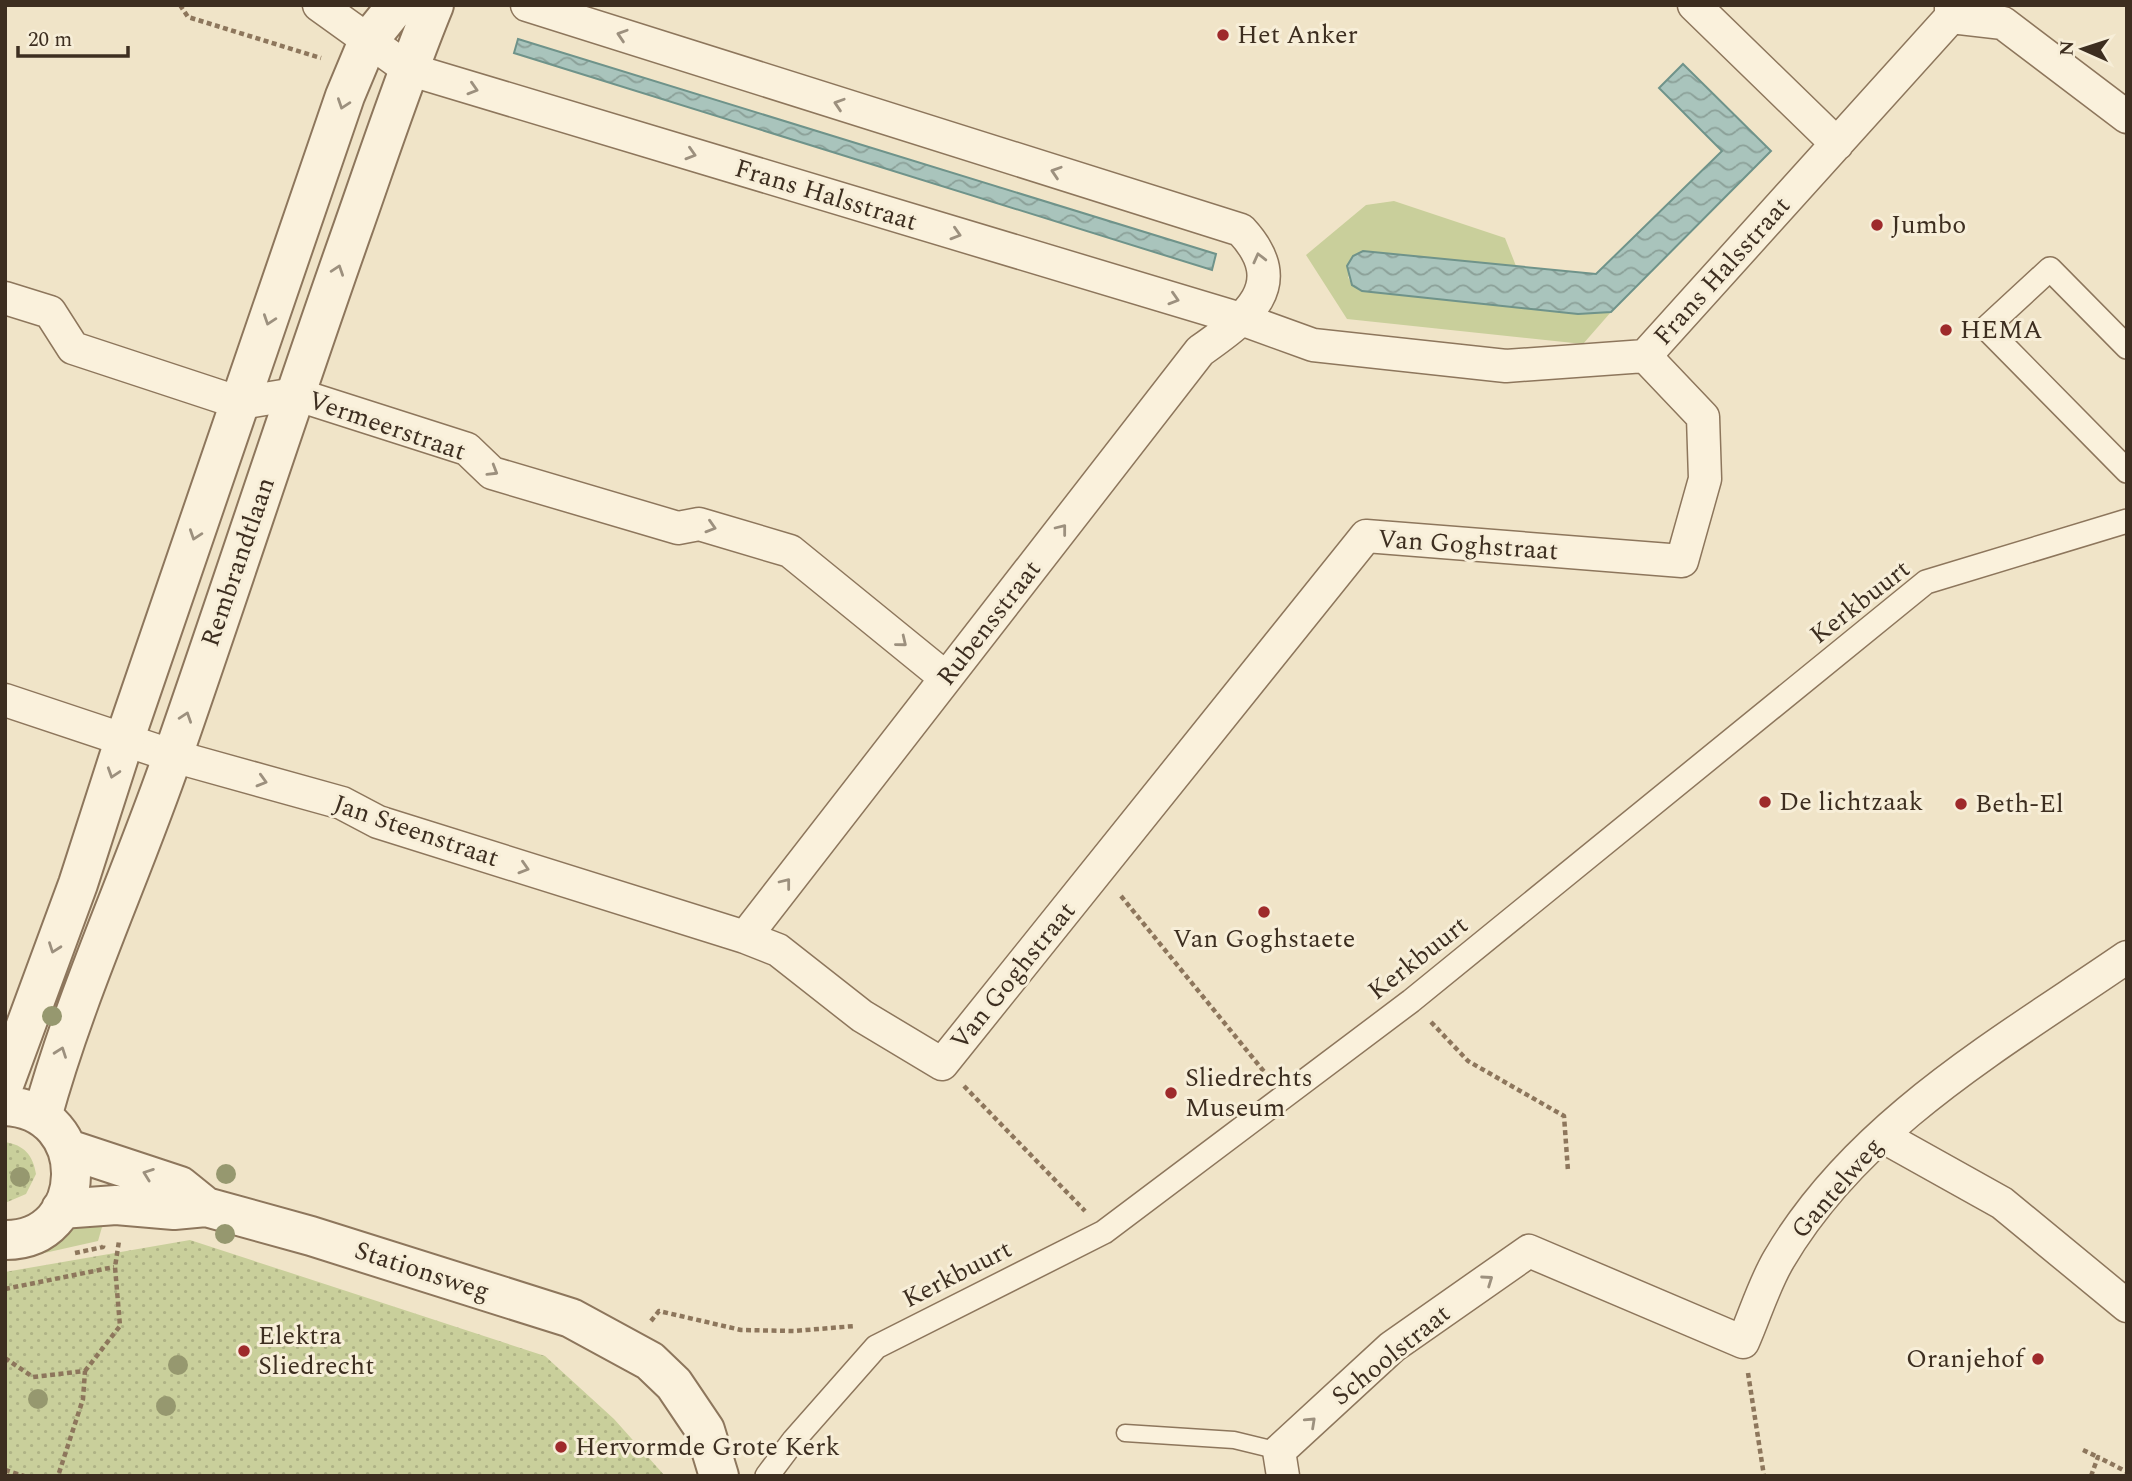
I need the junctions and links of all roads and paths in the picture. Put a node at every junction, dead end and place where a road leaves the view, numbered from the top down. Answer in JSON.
{"nodes":[{"id":1,"x":180,"y":5,"type":"edge"},
{"id":2,"x":319,"y":5,"type":"edge"},
{"id":3,"x":397,"y":5,"type":"edge"},
{"id":4,"x":434,"y":5,"type":"edge"},
{"id":5,"x":527,"y":5,"type":"edge"},
{"id":6,"x":1694,"y":5,"type":"edge"},
{"id":7,"x":1951,"y":11,"type":"edge"},
{"id":8,"x":362,"y":55,"type":"junction"},
{"id":9,"x":408,"y":69,"type":"junction"},
{"id":10,"x":2127,"y":117,"type":"edge"},
{"id":11,"x":1837,"y":144,"type":"junction"},
{"id":12,"x":5,"y":298,"type":"edge"},
{"id":13,"x":1244,"y":320,"type":"junction"},
{"id":14,"x":2127,"y":346,"type":"edge"},
{"id":15,"x":1645,"y":356,"type":"junction"},
{"id":16,"x":295,"y":394,"type":"junction"},
{"id":17,"x":240,"y":403,"type":"junction"},
{"id":18,"x":2127,"y":471,"type":"edge"},
{"id":19,"x":2127,"y":521,"type":"edge"},
{"id":20,"x":946,"y":678,"type":"junction"},
{"id":21,"x":5,"y":700,"type":"edge"},
{"id":22,"x":125,"y":738,"type":"junction"},
{"id":23,"x":173,"y":756,"type":"junction"},
{"id":24,"x":1099,"y":870,"type":"junction"},
{"id":25,"x":745,"y":937,"type":"junction"},
{"id":26,"x":2127,"y":957,"type":"edge"},
{"id":27,"x":819,"y":980,"type":"joint"},
{"id":28,"x":1411,"y":1001,"type":"junction"},
{"id":29,"x":942,"y":1064,"type":"junction"},
{"id":30,"x":5,"y":1082,"type":"edge"},
{"id":31,"x":1284,"y":1096,"type":"junction"},
{"id":32,"x":5,"y":1106,"type":"edge"},
{"id":33,"x":42,"y":1117,"type":"junction"},
{"id":34,"x":1882,"y":1136,"type":"junction"},
{"id":35,"x":68,"y":1149,"type":"junction"},
{"id":36,"x":1568,"y":1171,"type":"dead end"},
{"id":37,"x":131,"y":1206,"type":"junction"},
{"id":38,"x":206,"y":1207,"type":"junction"},
{"id":39,"x":61,"y":1209,"type":"junction"},
{"id":40,"x":1104,"y":1232,"type":"junction"},
{"id":41,"x":5,"y":1240,"type":"edge"},
{"id":42,"x":115,"y":1267,"type":"junction"},
{"id":43,"x":5,"y":1289,"type":"edge"},
{"id":44,"x":2127,"y":1306,"type":"edge"},
{"id":45,"x":1743,"y":1342,"type":"junction"},
{"id":46,"x":876,"y":1347,"type":"junction"},
{"id":47,"x":631,"y":1351,"type":"junction"},
{"id":48,"x":5,"y":1358,"type":"edge"},
{"id":49,"x":85,"y":1371,"type":"junction"},
{"id":50,"x":1125,"y":1433,"type":"dead end"},
{"id":51,"x":2083,"y":1450,"type":"dead end"},
{"id":52,"x":2098,"y":1457,"type":"junction"},
{"id":53,"x":1281,"y":1463,"type":"edge"},
{"id":54,"x":5,"y":1470,"type":"edge"},
{"id":55,"x":2127,"y":1472,"type":"edge"},
{"id":56,"x":24,"y":1476,"type":"edge"},
{"id":57,"x":58,"y":1476,"type":"edge"},
{"id":58,"x":719,"y":1476,"type":"edge"},
{"id":59,"x":767,"y":1476,"type":"edge"},
{"id":60,"x":1764,"y":1476,"type":"edge"},
{"id":61,"x":2091,"y":1476,"type":"edge"}],
"edges":[{"from":1,"to":8,"type":"path"},
{"from":2,"to":8,"type":"street","name":"Frans Halsstraat"},
{"from":3,"to":8,"type":"street","name":"Rembrandtlaan"},
{"from":4,"to":9,"type":"street","name":"Rembrandtlaan"},
{"from":13,"to":5,"type":"street","one_way":true},
{"from":6,"to":11,"type":"street"},
{"from":7,"to":10,"type":"street"},
{"from":7,"to":11,"type":"street","name":"Frans Halsstraat"},
{"from":8,"to":9,"type":"street","name":"Frans Halsstraat"},
{"from":8,"to":17,"type":"street","name":"Rembrandtlaan","one_way":true},
{"from":9,"to":13,"type":"street","name":"Frans Halsstraat","one_way":true},
{"from":16,"to":9,"type":"street","name":"Rembrandtlaan","one_way":true},
{"from":11,"to":15,"type":"street","name":"Frans Halsstraat"},
{"from":12,"to":17,"type":"street","name":"Vermeerstraat"},
{"from":13,"to":15,"type":"street","name":"Frans Halsstraat"},
{"from":20,"to":13,"type":"street","name":"Rubensstraat","one_way":true},
{"from":14,"to":18,"type":"street"},
{"from":15,"to":24,"type":"street","name":"Van Goghstraat"},
{"from":16,"to":17,"type":"street","name":"Vermeerstraat"},
{"from":16,"to":20,"type":"street","name":"Vermeerstraat","one_way":true},
{"from":23,"to":16,"type":"street","name":"Rembrandtlaan","one_way":true},
{"from":17,"to":22,"type":"street","name":"Rembrandtlaan","one_way":true},
{"from":19,"to":28,"type":"street","name":"Kerkbuurt"},
{"from":25,"to":20,"type":"street","name":"Rubensstraat","one_way":true},
{"from":21,"to":22,"type":"street","name":"Jan Steenstraat"},
{"from":22,"to":23,"type":"street","name":"Jan Steenstraat"},
{"from":22,"to":30,"type":"street","name":"Rembrandtlaan","one_way":true},
{"from":23,"to":25,"type":"street","name":"Jan Steenstraat","one_way":true},
{"from":33,"to":23,"type":"street","name":"Rembrandtlaan","one_way":true},
{"from":24,"to":29,"type":"street","name":"Van Goghstraat"},
{"from":24,"to":31,"type":"path"},
{"from":25,"to":27,"type":"street","name":"Jan Steenstraat"},
{"from":26,"to":34,"type":"street","name":"Gantelweg"},
{"from":27,"to":29,"type":"street","name":"Van Goghstraat"},
{"from":28,"to":31,"type":"street","name":"Kerkbuurt"},
{"from":28,"to":36,"type":"path"},
{"from":29,"to":40,"type":"path"},
{"from":31,"to":40,"type":"street","name":"Kerkbuurt"},
{"from":32,"to":33,"type":"street"},
{"from":33,"to":35,"type":"street"},
{"from":34,"to":44,"type":"street"},
{"from":34,"to":45,"type":"street","name":"Gantelweg"},
{"from":38,"to":35,"type":"street","name":"Stationsweg","one_way":true},
{"from":35,"to":39,"type":"street"},
{"from":37,"to":38,"type":"street","name":"Stationsweg"},
{"from":37,"to":39,"type":"street","name":"Stationsweg"},
{"from":37,"to":42,"type":"path"},
{"from":38,"to":47,"type":"street","name":"Stationsweg"},
{"from":39,"to":41,"type":"street"},
{"from":40,"to":46,"type":"street","name":"Kerkbuurt"},
{"from":42,"to":43,"type":"path"},
{"from":42,"to":49,"type":"path"},
{"from":53,"to":45,"type":"street","name":"Schoolstraat","one_way":true},
{"from":45,"to":60,"type":"path"},
{"from":46,"to":47,"type":"path"},
{"from":46,"to":59,"type":"street","name":"Kerkbuurt"},
{"from":47,"to":58,"type":"street","name":"Stationsweg"},
{"from":48,"to":49,"type":"path"},
{"from":49,"to":57,"type":"path"},
{"from":50,"to":53,"type":"lane"},
{"from":51,"to":52,"type":"path"},
{"from":52,"to":55,"type":"path"},
{"from":52,"to":61,"type":"path"},
{"from":54,"to":56,"type":"path"}]}
